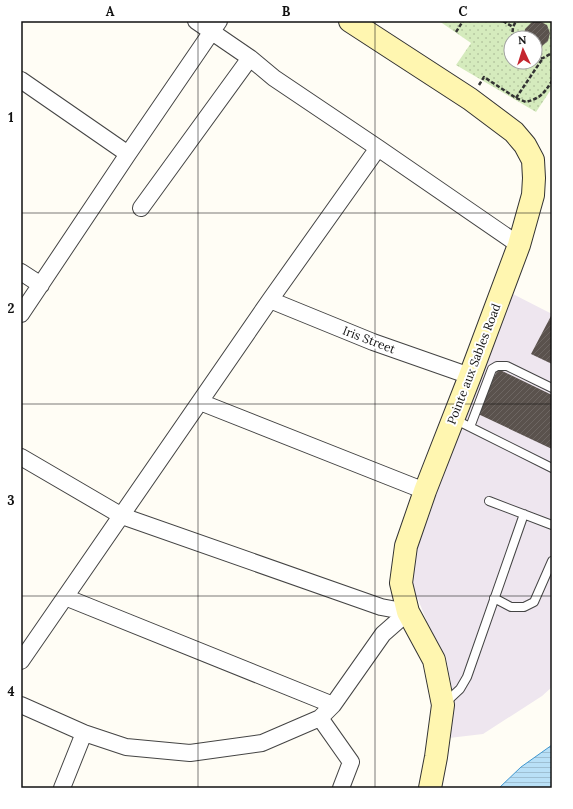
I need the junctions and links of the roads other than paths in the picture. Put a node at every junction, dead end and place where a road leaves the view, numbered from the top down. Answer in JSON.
{"nodes":[{"id":1,"x":196,"y":21,"type":"edge"},
{"id":2,"x":350,"y":21,"type":"edge"},
{"id":3,"x":215,"y":26,"type":"edge"},
{"id":4,"x":250,"y":58,"type":"junction"},
{"id":5,"x":21,"y":80,"type":"edge"},
{"id":6,"x":378,"y":148,"type":"junction"},
{"id":7,"x":128,"y":154,"type":"junction"},
{"id":8,"x":141,"y":208,"type":"dead end"},
{"id":9,"x":519,"y":246,"type":"junction"},
{"id":10,"x":21,"y":272,"type":"edge"},
{"id":11,"x":41,"y":285,"type":"junction"},
{"id":12,"x":270,"y":300,"type":"junction"},
{"id":13,"x":21,"y":314,"type":"edge"},
{"id":14,"x":470,"y":376,"type":"junction"},
{"id":15,"x":552,"y":388,"type":"edge"},
{"id":16,"x":200,"y":402,"type":"junction"},
{"id":17,"x":462,"y":423,"type":"junction"},
{"id":18,"x":21,"y":457,"type":"edge"},
{"id":19,"x":552,"y":468,"type":"edge"},
{"id":20,"x":425,"y":491,"type":"junction"},
{"id":21,"x":489,"y":501,"type":"dead end"},
{"id":22,"x":524,"y":514,"type":"junction"},
{"id":23,"x":122,"y":516,"type":"junction"},
{"id":24,"x":552,"y":525,"type":"edge"},
{"id":25,"x":552,"y":561,"type":"edge"},
{"id":26,"x":65,"y":597,"type":"junction"},
{"id":27,"x":494,"y":598,"type":"junction"},
{"id":28,"x":408,"y":612,"type":"junction"},
{"id":29,"x":21,"y":661,"type":"edge"},
{"id":30,"x":443,"y":704,"type":"junction"},
{"id":31,"x":21,"y":705,"type":"edge"},
{"id":32,"x":333,"y":705,"type":"junction"},
{"id":33,"x":320,"y":718,"type":"junction"},
{"id":34,"x":84,"y":733,"type":"junction"},
{"id":35,"x":62,"y":788,"type":"edge"},
{"id":36,"x":341,"y":788,"type":"edge"},
{"id":37,"x":430,"y":788,"type":"edge"}],
"edges":[{"from":1,"to":3,"type":"street"},
{"from":2,"to":9,"type":"main road","name":"Pointe aux Sables Road"},
{"from":3,"to":4,"type":"street"},
{"from":3,"to":7,"type":"street"},
{"from":4,"to":6,"type":"street"},
{"from":4,"to":8,"type":"street"},
{"from":5,"to":7,"type":"street"},
{"from":6,"to":9,"type":"street"},
{"from":6,"to":12,"type":"street"},
{"from":7,"to":11,"type":"street"},
{"from":9,"to":14,"type":"main road","name":"Pointe aux Sables Road"},
{"from":10,"to":11,"type":"street"},
{"from":11,"to":13,"type":"street"},
{"from":12,"to":14,"type":"street","name":"Iris Street"},
{"from":12,"to":16,"type":"street"},
{"from":14,"to":17,"type":"main road","name":"Pointe aux Sables Road"},
{"from":15,"to":17,"type":"lane"},
{"from":16,"to":20,"type":"street"},
{"from":16,"to":23,"type":"street"},
{"from":17,"to":19,"type":"lane"},
{"from":17,"to":20,"type":"main road","name":"Pointe aux Sables Road"},
{"from":18,"to":23,"type":"street"},
{"from":20,"to":28,"type":"main road","name":"Pointe aux Sables Road"},
{"from":21,"to":22,"type":"lane"},
{"from":22,"to":24,"type":"lane"},
{"from":22,"to":27,"type":"lane"},
{"from":23,"to":26,"type":"street"},
{"from":23,"to":28,"type":"street"},
{"from":25,"to":27,"type":"lane"},
{"from":26,"to":29,"type":"street"},
{"from":26,"to":32,"type":"street"},
{"from":27,"to":30,"type":"lane"},
{"from":28,"to":30,"type":"main road","name":"Pointe aux Sables Road"},
{"from":28,"to":32,"type":"street"},
{"from":30,"to":37,"type":"main road","name":"Pointe aux Sables Road"},
{"from":31,"to":34,"type":"street"},
{"from":32,"to":33,"type":"street"},
{"from":33,"to":34,"type":"street"},
{"from":33,"to":36,"type":"street"},
{"from":34,"to":35,"type":"street"}]}
